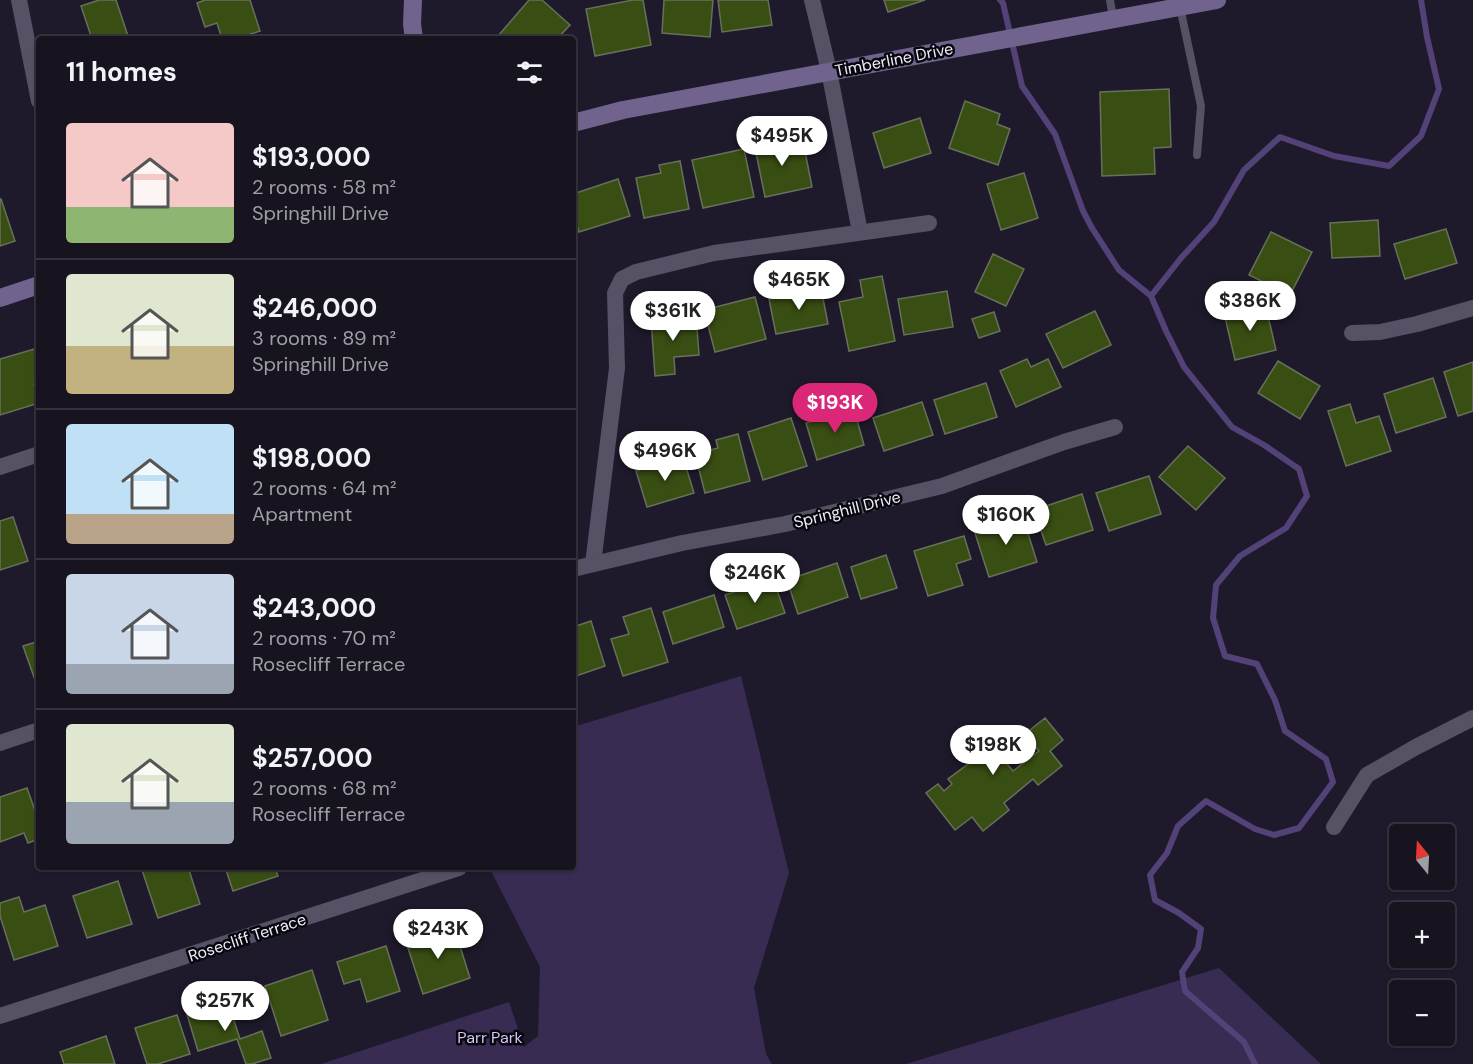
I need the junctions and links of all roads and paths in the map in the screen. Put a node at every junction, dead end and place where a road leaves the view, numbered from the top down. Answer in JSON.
{"nodes":[{"id":1,"x":19,"y":0,"type":"edge"},
{"id":2,"x":413,"y":0,"type":"edge"},
{"id":3,"x":812,"y":0,"type":"edge"},
{"id":4,"x":1110,"y":0,"type":"edge"},
{"id":5,"x":1217,"y":0,"type":"edge"},
{"id":6,"x":1180,"y":6,"type":"junction"},
{"id":7,"x":1113,"y":18,"type":"junction"},
{"id":8,"x":414,"y":36,"type":"edge"},
{"id":9,"x":829,"y":71,"type":"junction"},
{"id":10,"x":36,"y":86,"type":"edge"},
{"id":11,"x":576,"y":122,"type":"edge"},
{"id":12,"x":1197,"y":154,"type":"dead end"},
{"id":13,"x":929,"y":223,"type":"dead end"},
{"id":14,"x":860,"y":232,"type":"junction"},
{"id":15,"x":36,"y":286,"type":"edge"},
{"id":16,"x":0,"y":298,"type":"edge"},
{"id":17,"x":1473,"y":308,"type":"edge"},
{"id":18,"x":1352,"y":333,"type":"dead end"},
{"id":19,"x":1115,"y":427,"type":"dead end"},
{"id":20,"x":36,"y":455,"type":"edge"},
{"id":21,"x":0,"y":467,"type":"edge"},
{"id":22,"x":593,"y":564,"type":"junction"},
{"id":23,"x":576,"y":567,"type":"edge"},
{"id":24,"x":1473,"y":718,"type":"edge"},
{"id":25,"x":36,"y":731,"type":"edge"},
{"id":26,"x":0,"y":743,"type":"edge"},
{"id":27,"x":1334,"y":827,"type":"dead end"},
{"id":28,"x":453,"y":870,"type":"edge"},
{"id":29,"x":0,"y":1016,"type":"edge"}],
"edges":[{"from":1,"to":10,"type":"street"},
{"from":2,"to":8,"type":"street"},
{"from":3,"to":9,"type":"street"},
{"from":4,"to":7,"type":"lane"},
{"from":5,"to":6,"type":"street","name":"Timberline Drive"},
{"from":6,"to":7,"type":"street","name":"Timberline Drive"},
{"from":6,"to":12,"type":"lane"},
{"from":7,"to":9,"type":"street","name":"Timberline Drive"},
{"from":9,"to":11,"type":"street","name":"Timberline Drive"},
{"from":9,"to":14,"type":"street"},
{"from":13,"to":14,"type":"street"},
{"from":14,"to":22,"type":"street"},
{"from":15,"to":16,"type":"street"},
{"from":17,"to":18,"type":"street"},
{"from":19,"to":22,"type":"street","name":"Springhill Drive"},
{"from":20,"to":21,"type":"street"},
{"from":22,"to":23,"type":"street","name":"Springhill Drive"},
{"from":24,"to":27,"type":"street"},
{"from":25,"to":26,"type":"street"},
{"from":28,"to":29,"type":"street","name":"Rosecliff Terrace"}]}
